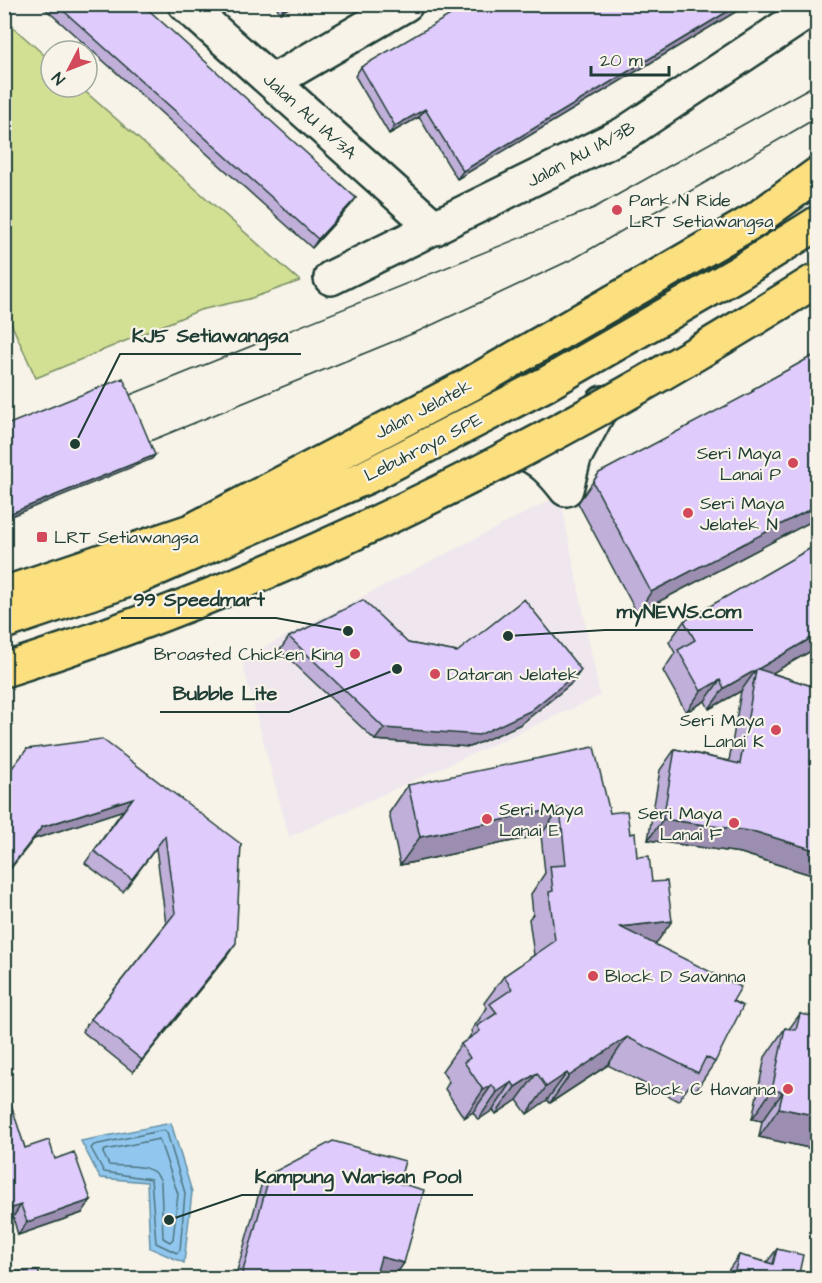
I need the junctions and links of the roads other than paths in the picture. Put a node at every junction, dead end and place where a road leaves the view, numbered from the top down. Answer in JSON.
{"nodes":[{"id":1,"x":185,"y":4,"type":"edge"},
{"id":2,"x":406,"y":4,"type":"edge"},
{"id":3,"x":805,"y":8,"type":"edge"},
{"id":4,"x":272,"y":82,"type":"junction"},
{"id":5,"x":818,"y":174,"type":"edge"},
{"id":6,"x":818,"y":223,"type":"edge"},
{"id":7,"x":435,"y":228,"type":"junction"},
{"id":8,"x":331,"y":278,"type":"dead end"},
{"id":9,"x":818,"y":278,"type":"edge"},
{"id":10,"x":603,"y":403,"type":"junction"},
{"id":11,"x":520,"y":451,"type":"junction"},
{"id":12,"x":4,"y":594,"type":"edge"},
{"id":13,"x":4,"y":622,"type":"edge"},
{"id":14,"x":4,"y":671,"type":"edge"}],
"edges":[{"from":1,"to":4,"type":"street","name":"Jalan AU 1A/3A"},
{"from":2,"to":4,"type":"street"},
{"from":3,"to":7,"type":"street","name":"Jalan AU 1A/3B"},
{"from":4,"to":7,"type":"street","name":"Jalan AU 1A/3A"},
{"from":5,"to":12,"type":"main road","name":"Jalan Jelatek"},
{"from":6,"to":13,"type":"main road","name":"Lebuhraya SPE"},
{"from":7,"to":8,"type":"street","name":"Jalan AU 1A/3B"},
{"from":9,"to":10,"type":"main road"},
{"from":9,"to":14,"type":"main road","bridge":true},
{"from":10,"to":11,"type":"main road"},
{"from":10,"to":11,"type":"street"},
{"from":11,"to":14,"type":"main road"}]}
